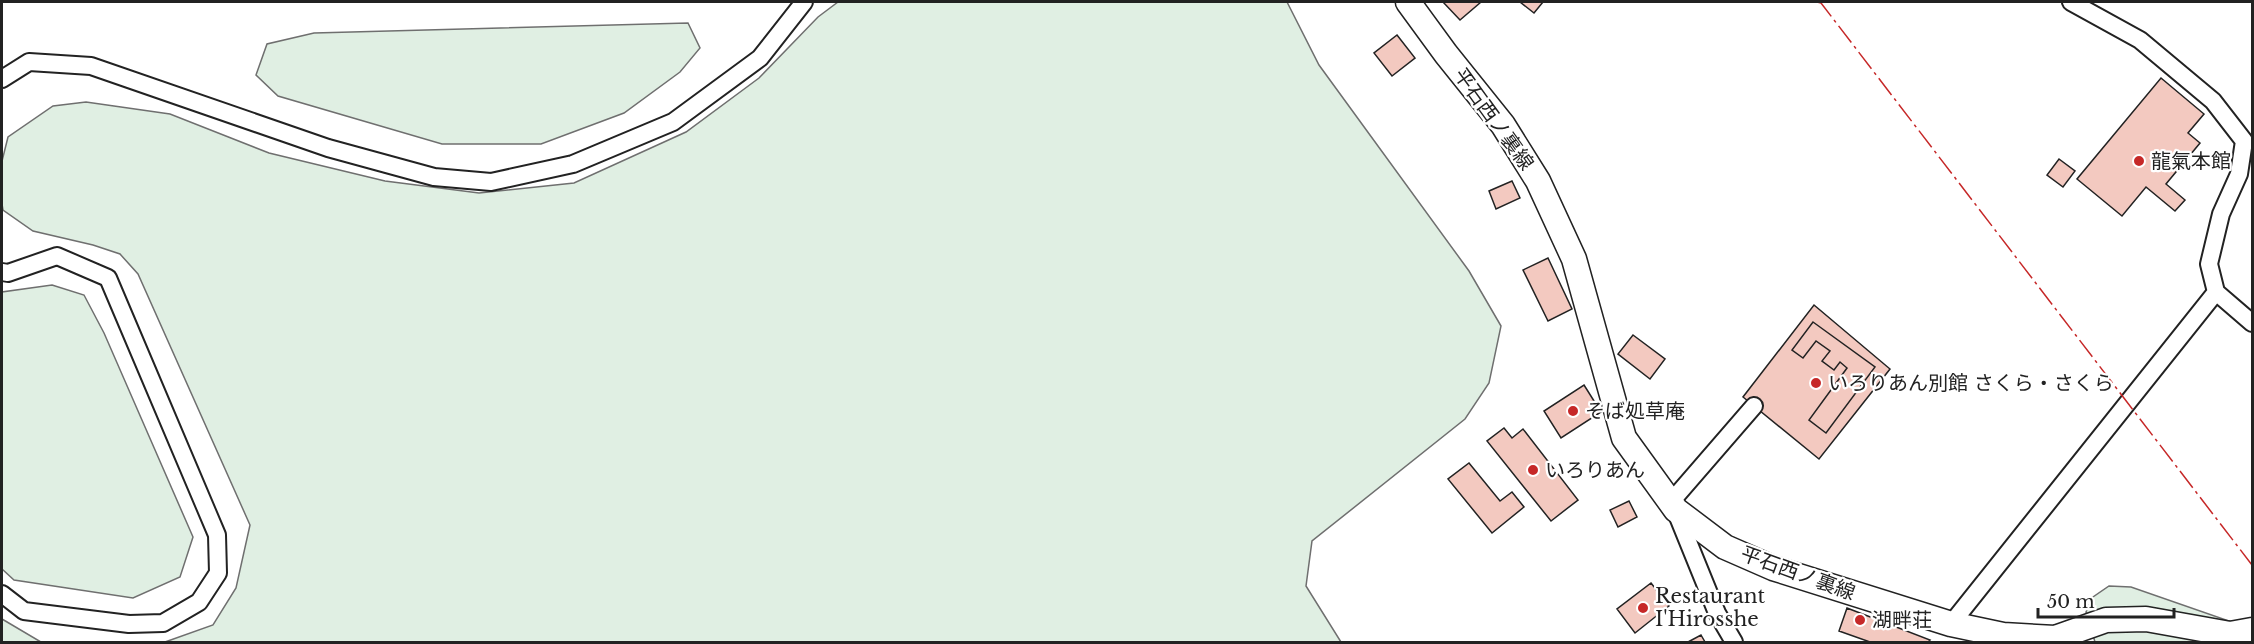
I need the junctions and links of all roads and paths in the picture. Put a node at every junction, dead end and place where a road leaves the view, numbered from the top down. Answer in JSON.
{"nodes":[{"id":1,"x":804,"y":2,"type":"edge"},
{"id":2,"x":1408,"y":2,"type":"edge"},
{"id":3,"x":2071,"y":2,"type":"edge"},
{"id":4,"x":2,"y":79,"type":"edge"},
{"id":5,"x":2248,"y":141,"type":"edge"},
{"id":6,"x":2,"y":272,"type":"edge"},
{"id":7,"x":2216,"y":292,"type":"junction"},
{"id":8,"x":2253,"y":324,"type":"edge"},
{"id":9,"x":1754,"y":406,"type":"dead end"},
{"id":10,"x":1673,"y":506,"type":"junction"},
{"id":11,"x":2,"y":594,"type":"edge"},
{"id":12,"x":1950,"y":624,"type":"junction"},
{"id":13,"x":2253,"y":630,"type":"edge"},
{"id":14,"x":2060,"y":640,"type":"edge"},
{"id":15,"x":1734,"y":642,"type":"edge"}],
"edges":[{"from":1,"to":4,"type":"street"},
{"from":2,"to":10,"type":"main road","name":"平石西ノ裏線"},
{"from":3,"to":5,"type":"street"},
{"from":5,"to":7,"type":"street"},
{"from":6,"to":11,"type":"street"},
{"from":7,"to":8,"type":"street"},
{"from":7,"to":12,"type":"street"},
{"from":9,"to":10,"type":"street"},
{"from":10,"to":12,"type":"main road","name":"平石西ノ裏線"},
{"from":10,"to":15,"type":"street"},
{"from":12,"to":14,"type":"main road","name":"平石西ノ裏線"},
{"from":13,"to":14,"type":"main road","name":"平石西ノ裏線"}]}
